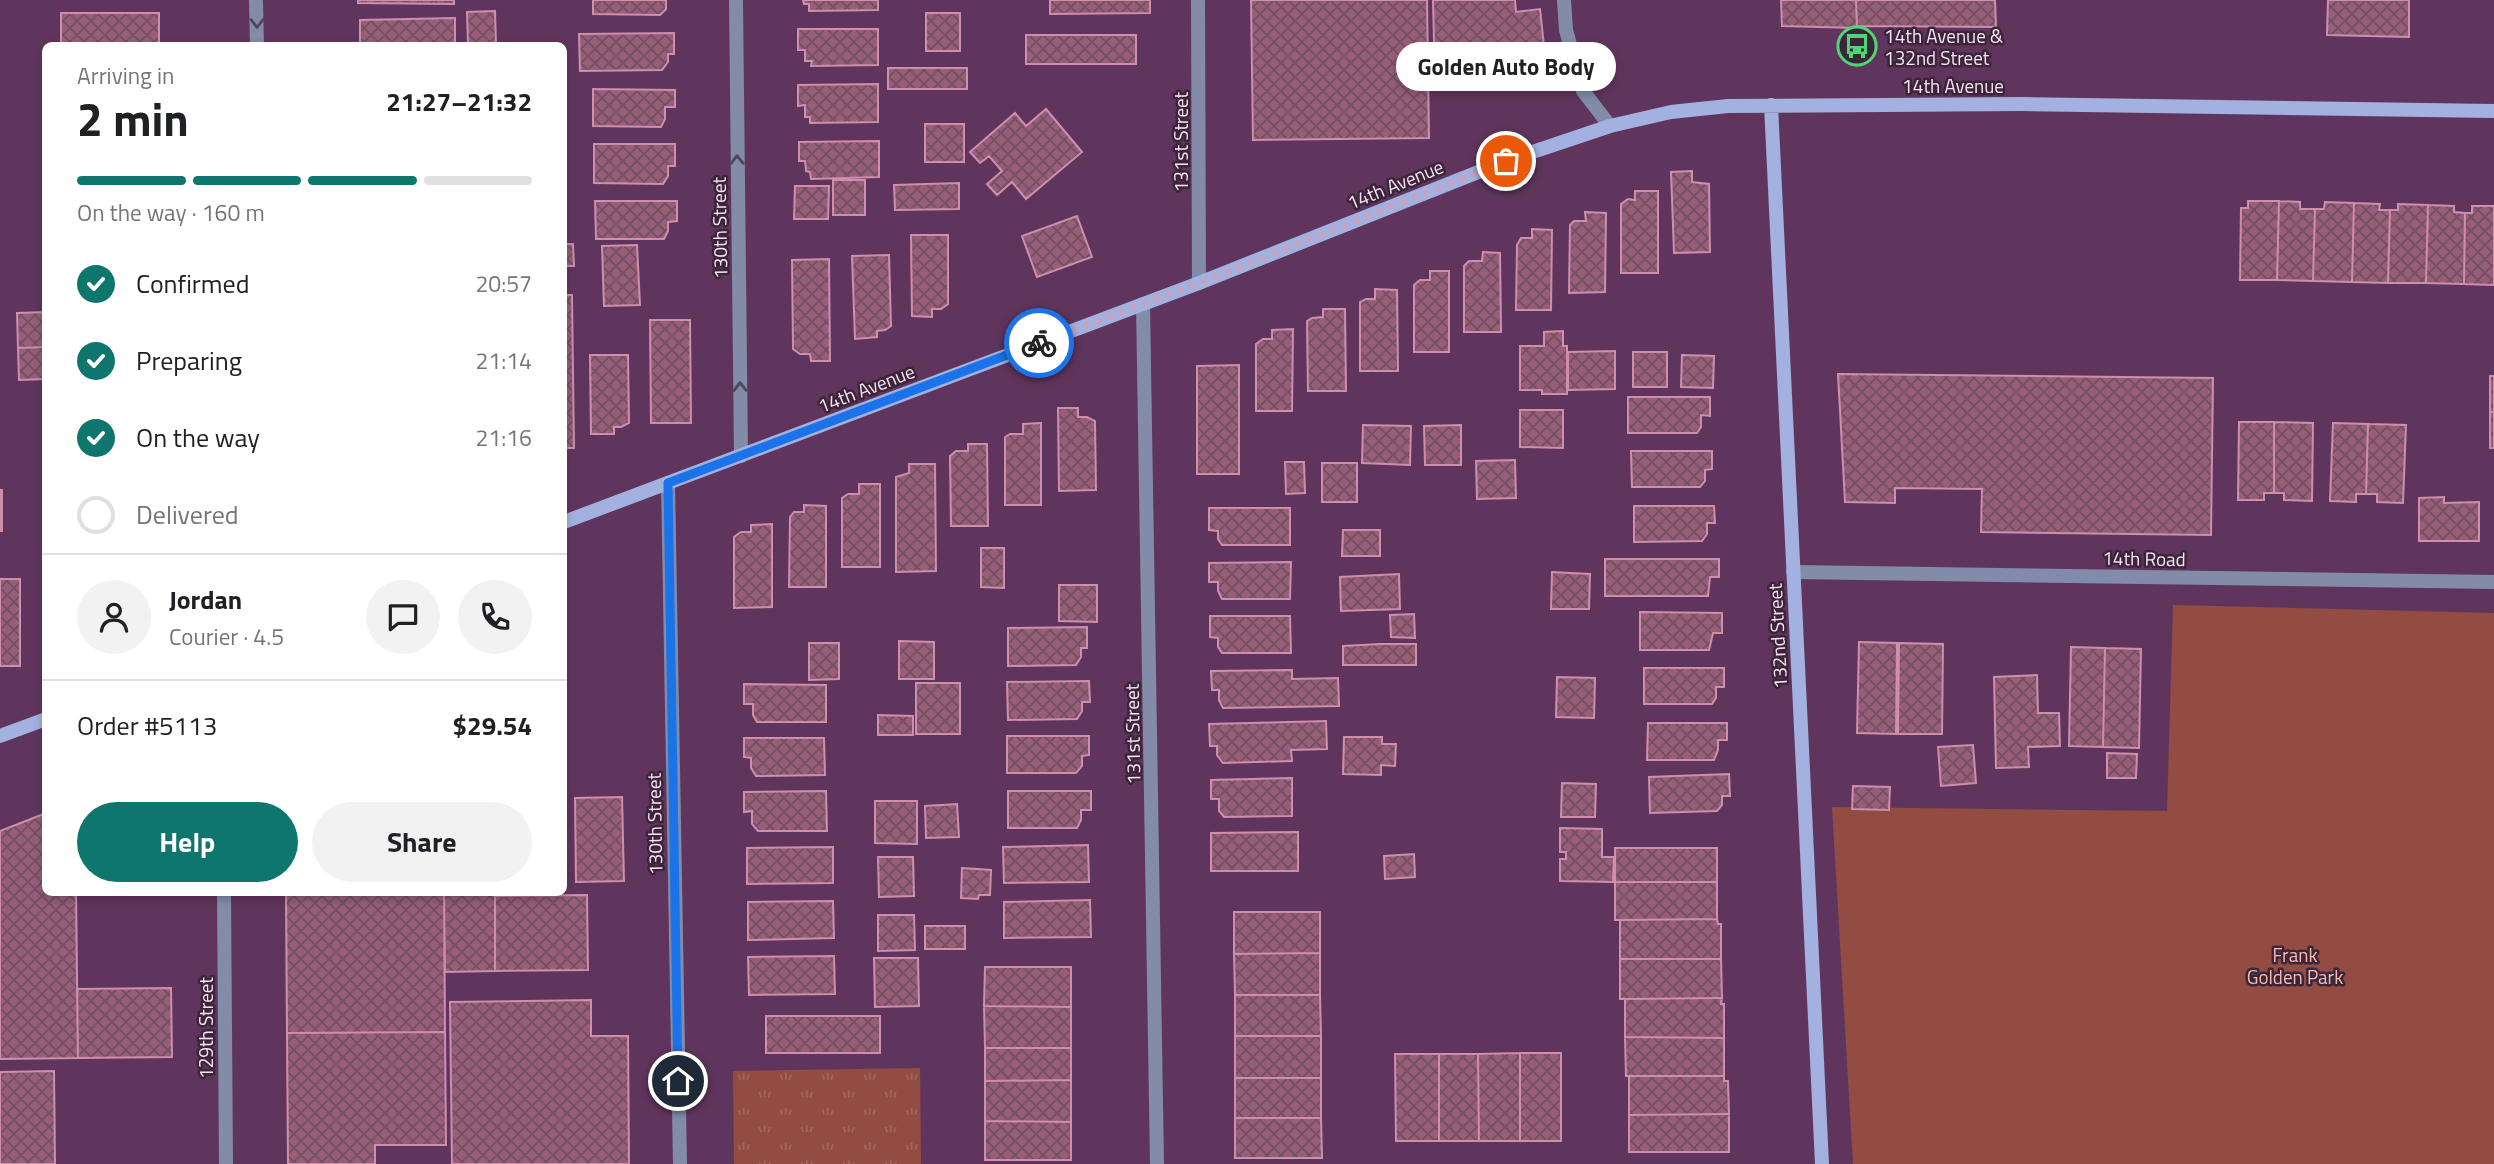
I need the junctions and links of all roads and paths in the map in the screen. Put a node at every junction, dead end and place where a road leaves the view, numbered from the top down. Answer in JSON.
{"nodes":[{"id":1,"x":257,"y":0,"type":"edge"},
{"id":2,"x":736,"y":0,"type":"edge"},
{"id":3,"x":1198,"y":0,"type":"edge"},
{"id":4,"x":1564,"y":0,"type":"edge"},
{"id":5,"x":257,"y":42,"type":"edge"},
{"id":6,"x":1770,"y":105,"type":"junction"},
{"id":7,"x":2494,"y":111,"type":"edge"},
{"id":8,"x":1610,"y":126,"type":"junction"},
{"id":9,"x":1199,"y":283,"type":"junction"},
{"id":10,"x":1143,"y":304,"type":"junction"},
{"id":11,"x":741,"y":456,"type":"junction"},
{"id":12,"x":668,"y":483,"type":"junction"},
{"id":13,"x":567,"y":521,"type":"edge"},
{"id":14,"x":1793,"y":572,"type":"junction"},
{"id":15,"x":2494,"y":582,"type":"edge"},
{"id":16,"x":42,"y":720,"type":"edge"},
{"id":17,"x":0,"y":736,"type":"edge"},
{"id":18,"x":224,"y":896,"type":"edge"},
{"id":19,"x":226,"y":1164,"type":"edge"},
{"id":20,"x":680,"y":1164,"type":"edge"},
{"id":21,"x":1157,"y":1164,"type":"edge"},
{"id":22,"x":1822,"y":1164,"type":"edge"}],
"edges":[{"from":1,"to":5,"type":"street","one_way":true},
{"from":11,"to":2,"type":"street","name":"130th Street","one_way":true},
{"from":3,"to":9,"type":"street","name":"131st Street"},
{"from":4,"to":8,"type":"street"},
{"from":6,"to":7,"type":"street","name":"14th Avenue"},
{"from":6,"to":8,"type":"street","name":"14th Avenue"},
{"from":6,"to":14,"type":"street","name":"132nd Street"},
{"from":8,"to":9,"type":"street","name":"14th Avenue"},
{"from":9,"to":10,"type":"street","name":"14th Avenue"},
{"from":10,"to":11,"type":"street","name":"14th Avenue"},
{"from":10,"to":21,"type":"street","name":"131st Street"},
{"from":11,"to":12,"type":"street","name":"14th Avenue"},
{"from":12,"to":13,"type":"street","name":"14th Avenue"},
{"from":12,"to":20,"type":"street","name":"130th Street"},
{"from":14,"to":15,"type":"street","name":"14th Road"},
{"from":14,"to":22,"type":"street","name":"132nd Street"},
{"from":16,"to":17,"type":"street"},
{"from":18,"to":19,"type":"street","name":"129th Street"}]}
